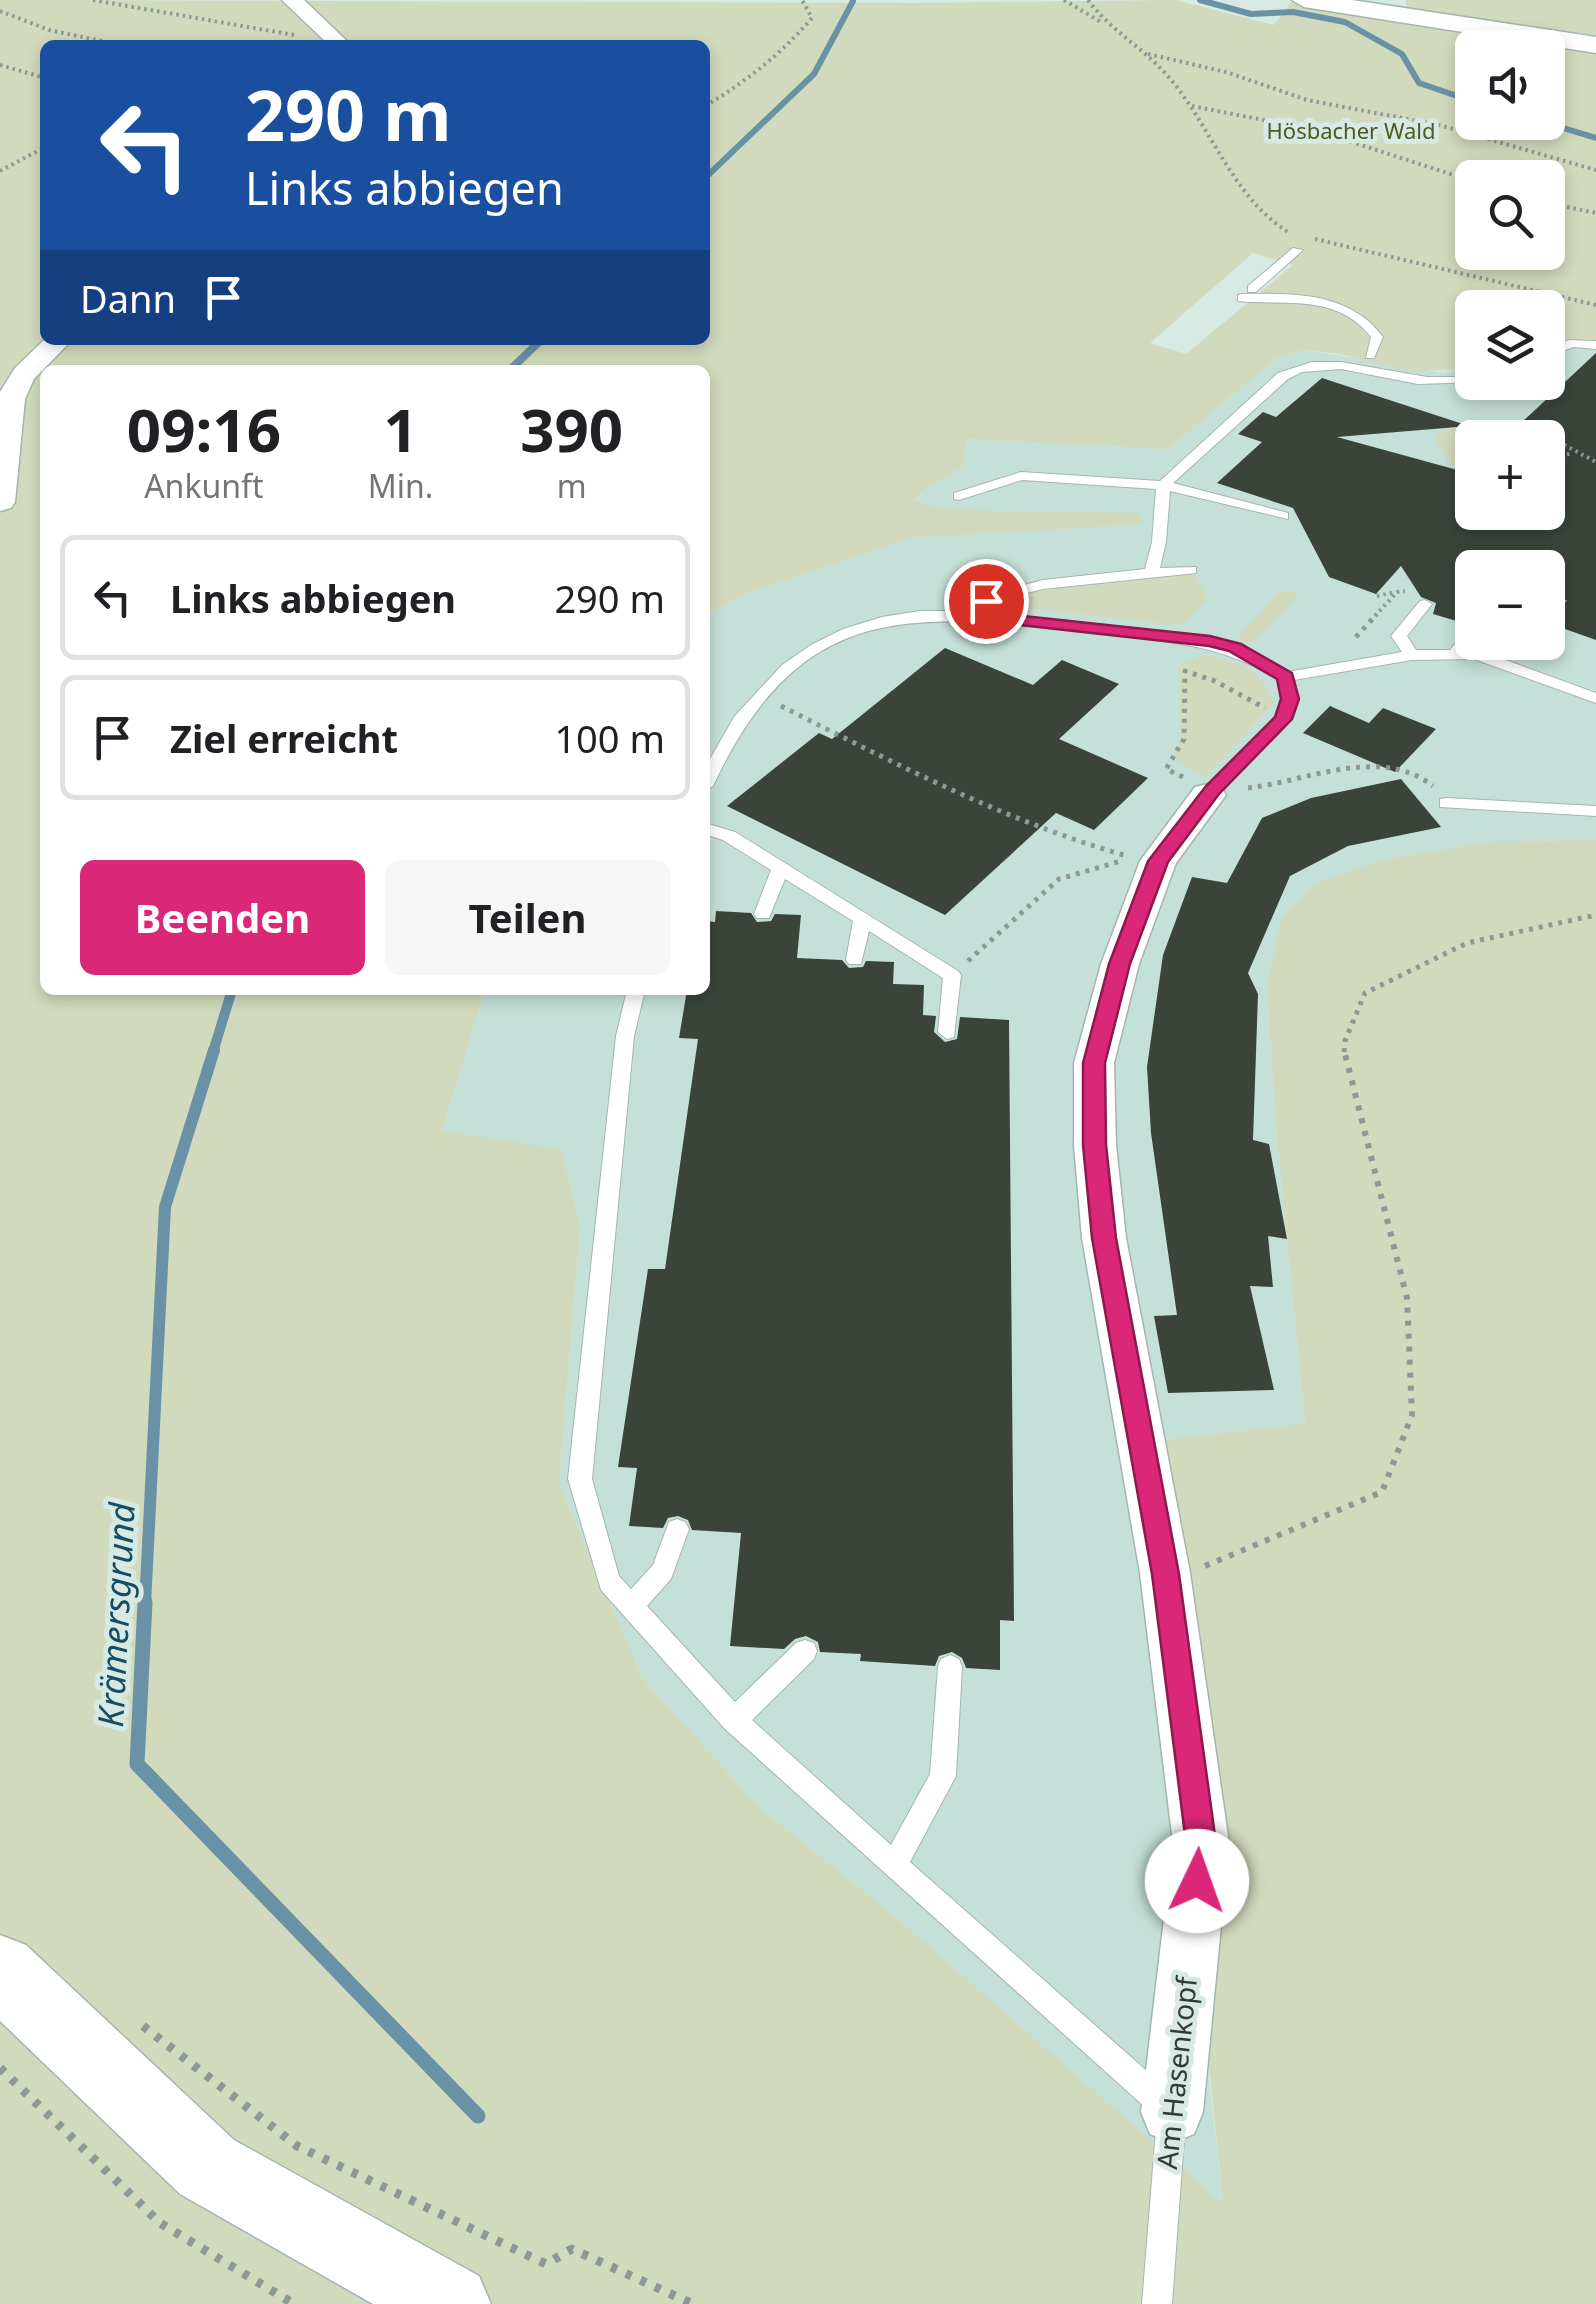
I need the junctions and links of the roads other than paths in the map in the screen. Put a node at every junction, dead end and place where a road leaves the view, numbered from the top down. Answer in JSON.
{"nodes":[{"id":1,"x":292,"y":0,"type":"edge"},
{"id":2,"x":1304,"y":0,"type":"edge"},
{"id":3,"x":336,"y":40,"type":"edge"},
{"id":4,"x":1596,"y":45,"type":"edge"},
{"id":5,"x":1297,"y":250,"type":"dead end"},
{"id":6,"x":54,"y":345,"type":"edge"},
{"id":7,"x":1596,"y":345,"type":"edge"},
{"id":8,"x":1565,"y":346,"type":"edge"},
{"id":9,"x":1368,"y":361,"type":"junction"},
{"id":10,"x":1455,"y":380,"type":"edge"},
{"id":11,"x":1162,"y":485,"type":"junction"},
{"id":12,"x":959,"y":496,"type":"dead end"},
{"id":13,"x":0,"y":502,"type":"edge"},
{"id":14,"x":1283,"y":516,"type":"dead end"},
{"id":15,"x":1191,"y":570,"type":"dead end"},
{"id":16,"x":1152,"y":575,"type":"junction"},
{"id":17,"x":1421,"y":597,"type":"road end"},
{"id":18,"x":974,"y":616,"type":"junction"},
{"id":19,"x":1455,"y":653,"type":"edge"},
{"id":20,"x":1412,"y":655,"type":"junction"},
{"id":21,"x":1492,"y":660,"type":"edge"},
{"id":22,"x":1285,"y":676,"type":"junction"},
{"id":23,"x":1596,"y":698,"type":"edge"},
{"id":24,"x":710,"y":773,"type":"edge"},
{"id":25,"x":1196,"y":784,"type":"joint"},
{"id":26,"x":1446,"y":804,"type":"dead end"},
{"id":27,"x":1596,"y":811,"type":"edge"},
{"id":28,"x":710,"y":830,"type":"edge"},
{"id":29,"x":780,"y":869,"type":"junction"},
{"id":30,"x":764,"y":914,"type":"dead end"},
{"id":31,"x":862,"y":920,"type":"junction"},
{"id":32,"x":855,"y":960,"type":"dead end"},
{"id":33,"x":635,"y":995,"type":"edge"},
{"id":34,"x":946,"y":1032,"type":"dead end"},
{"id":35,"x":677,"y":1529,"type":"dead end"},
{"id":36,"x":631,"y":1606,"type":"junction"},
{"id":37,"x":806,"y":1650,"type":"dead end"},
{"id":38,"x":950,"y":1666,"type":"dead end"},
{"id":39,"x":734,"y":1720,"type":"junction"},
{"id":40,"x":894,"y":1865,"type":"junction"},
{"id":41,"x":0,"y":1971,"type":"edge"},
{"id":42,"x":1172,"y":2112,"type":"junction"},
{"id":43,"x":1156,"y":2295,"type":"edge"},
{"id":44,"x":451,"y":2304,"type":"edge"}],
"edges":[{"from":1,"to":3,"type":"street"},
{"from":2,"to":4,"type":"street"},
{"from":5,"to":9,"type":"lane"},
{"from":6,"to":13,"type":"street"},
{"from":7,"to":8,"type":"lane"},
{"from":9,"to":10,"type":"lane"},
{"from":9,"to":11,"type":"lane"},
{"from":11,"to":12,"type":"lane"},
{"from":11,"to":14,"type":"lane"},
{"from":11,"to":16,"type":"lane"},
{"from":15,"to":16,"type":"lane"},
{"from":16,"to":18,"type":"lane"},
{"from":17,"to":20,"type":"lane"},
{"from":18,"to":22,"type":"lane"},
{"from":18,"to":24,"type":"lane"},
{"from":19,"to":20,"type":"lane"},
{"from":20,"to":22,"type":"lane"},
{"from":21,"to":23,"type":"lane"},
{"from":22,"to":25,"type":"lane","name":"Am Hasenkopf"},
{"from":25,"to":42,"type":"street","name":"Am Hasenkopf"},
{"from":26,"to":27,"type":"lane"},
{"from":28,"to":29,"type":"lane"},
{"from":29,"to":30,"type":"lane"},
{"from":29,"to":31,"type":"lane"},
{"from":31,"to":32,"type":"lane"},
{"from":31,"to":34,"type":"lane"},
{"from":33,"to":36,"type":"lane"},
{"from":35,"to":36,"type":"lane"},
{"from":36,"to":39,"type":"lane"},
{"from":37,"to":39,"type":"lane"},
{"from":38,"to":40,"type":"lane"},
{"from":39,"to":40,"type":"lane"},
{"from":40,"to":42,"type":"lane"},
{"from":41,"to":44,"type":"street"},
{"from":42,"to":43,"type":"lane","name":"Am Hasenkopf"}]}
